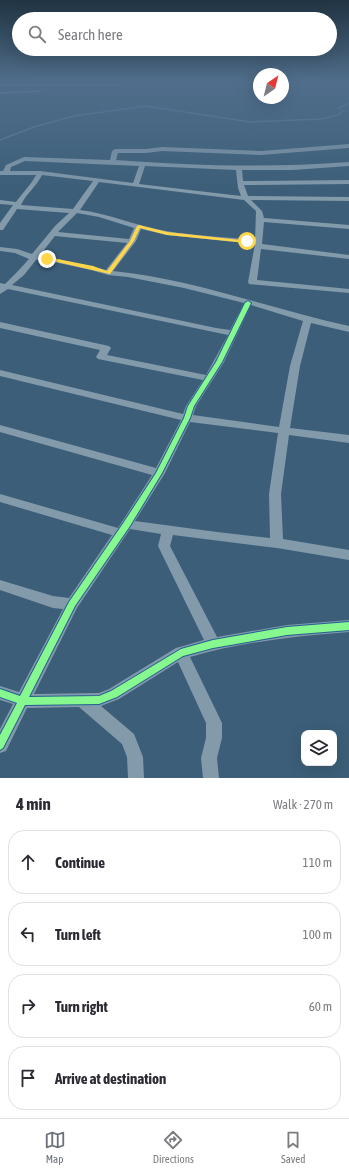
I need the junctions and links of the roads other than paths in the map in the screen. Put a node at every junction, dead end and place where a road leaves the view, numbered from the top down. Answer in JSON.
{"nodes":[{"id":1,"x":349,"y":146,"type":"edge"},
{"id":2,"x":113,"y":162,"type":"junction"},
{"id":3,"x":143,"y":164,"type":"junction"},
{"id":4,"x":349,"y":164,"type":"edge"},
{"id":5,"x":239,"y":168,"type":"junction"},
{"id":6,"x":293,"y":168,"type":"junction"},
{"id":7,"x":3,"y":172,"type":"edge"},
{"id":8,"x":40,"y":173,"type":"junction"},
{"id":9,"x":98,"y":180,"type":"junction"},
{"id":10,"x":300,"y":182,"type":"junction"},
{"id":11,"x":349,"y":182,"type":"edge"},
{"id":12,"x":241,"y":183,"type":"junction"},
{"id":13,"x":135,"y":185,"type":"junction"},
{"id":14,"x":245,"y":198,"type":"junction"},
{"id":15,"x":349,"y":199,"type":"edge"},
{"id":16,"x":0,"y":202,"type":"edge"},
{"id":17,"x":16,"y":205,"type":"junction"},
{"id":18,"x":75,"y":211,"type":"junction"},
{"id":19,"x":261,"y":220,"type":"junction"},
{"id":20,"x":1,"y":224,"type":"edge"},
{"id":21,"x":139,"y":226,"type":"junction"},
{"id":22,"x":349,"y":227,"type":"edge"},
{"id":23,"x":54,"y":234,"type":"junction"},
{"id":24,"x":132,"y":241,"type":"junction"},
{"id":25,"x":257,"y":244,"type":"junction"},
{"id":26,"x":0,"y":249,"type":"edge"},
{"id":27,"x":349,"y":256,"type":"edge"},
{"id":28,"x":34,"y":258,"type":"junction"},
{"id":29,"x":108,"y":273,"type":"junction"},
{"id":30,"x":2,"y":288,"type":"edge"},
{"id":31,"x":349,"y":291,"type":"edge"},
{"id":32,"x":248,"y":303,"type":"junction"},
{"id":33,"x":308,"y":320,"type":"junction"},
{"id":34,"x":0,"y":325,"type":"edge"},
{"id":35,"x":349,"y":329,"type":"edge"},
{"id":36,"x":233,"y":333,"type":"junction"},
{"id":37,"x":0,"y":373,"type":"edge"},
{"id":38,"x":207,"y":378,"type":"junction"},
{"id":39,"x":187,"y":418,"type":"junction"},
{"id":40,"x":0,"y":428,"type":"edge"},
{"id":41,"x":284,"y":430,"type":"junction"},
{"id":42,"x":349,"y":440,"type":"edge"},
{"id":43,"x":159,"y":473,"type":"junction"},
{"id":44,"x":0,"y":498,"type":"edge"},
{"id":45,"x":123,"y":529,"type":"junction"},
{"id":46,"x":168,"y":530,"type":"junction"},
{"id":47,"x":278,"y":543,"type":"junction"},
{"id":48,"x":349,"y":555,"type":"edge"},
{"id":49,"x":0,"y":585,"type":"edge"},
{"id":50,"x":72,"y":604,"type":"junction"},
{"id":51,"x":349,"y":626,"type":"edge"},
{"id":52,"x":213,"y":644,"type":"junction"},
{"id":53,"x":181,"y":653,"type":"junction"},
{"id":54,"x":0,"y":693,"type":"edge"},
{"id":55,"x":23,"y":701,"type":"junction"},
{"id":56,"x":83,"y":701,"type":"junction"},
{"id":57,"x":0,"y":745,"type":"edge"},
{"id":58,"x":136,"y":778,"type":"edge"},
{"id":59,"x":211,"y":778,"type":"edge"}],
"edges":[{"from":1,"to":2,"type":"street"},
{"from":2,"to":3,"type":"street"},
{"from":2,"to":7,"type":"street"},
{"from":3,"to":5,"type":"street"},
{"from":3,"to":13,"type":"street"},
{"from":4,"to":6,"type":"street"},
{"from":5,"to":6,"type":"street"},
{"from":5,"to":12,"type":"street"},
{"from":6,"to":10,"type":"street"},
{"from":7,"to":8,"type":"street"},
{"from":8,"to":9,"type":"street"},
{"from":8,"to":17,"type":"street"},
{"from":9,"to":13,"type":"street"},
{"from":9,"to":18,"type":"street"},
{"from":10,"to":11,"type":"street"},
{"from":10,"to":12,"type":"street"},
{"from":12,"to":14,"type":"street"},
{"from":13,"to":14,"type":"street"},
{"from":14,"to":15,"type":"street"},
{"from":14,"to":19,"type":"street"},
{"from":16,"to":17,"type":"street"},
{"from":17,"to":18,"type":"street"},
{"from":17,"to":20,"type":"street"},
{"from":18,"to":21,"type":"street"},
{"from":18,"to":23,"type":"street"},
{"from":19,"to":22,"type":"street"},
{"from":19,"to":25,"type":"street"},
{"from":21,"to":24,"type":"street"},
{"from":21,"to":25,"type":"street"},
{"from":23,"to":24,"type":"street"},
{"from":23,"to":28,"type":"street"},
{"from":24,"to":29,"type":"street"},
{"from":25,"to":27,"type":"street"},
{"from":25,"to":31,"type":"street"},
{"from":26,"to":28,"type":"street"},
{"from":28,"to":29,"type":"street"},
{"from":28,"to":30,"type":"street"},
{"from":29,"to":32,"type":"street"},
{"from":30,"to":36,"type":"street"},
{"from":32,"to":33,"type":"street"},
{"from":32,"to":36,"type":"street"},
{"from":33,"to":35,"type":"street"},
{"from":33,"to":41,"type":"street"},
{"from":34,"to":38,"type":"street"},
{"from":36,"to":38,"type":"street"},
{"from":37,"to":39,"type":"street"},
{"from":38,"to":39,"type":"street"},
{"from":39,"to":41,"type":"street"},
{"from":39,"to":43,"type":"street"},
{"from":40,"to":43,"type":"street"},
{"from":41,"to":42,"type":"street"},
{"from":41,"to":47,"type":"street"},
{"from":43,"to":45,"type":"street"},
{"from":44,"to":45,"type":"street"},
{"from":45,"to":46,"type":"street"},
{"from":45,"to":50,"type":"street"},
{"from":46,"to":47,"type":"street"},
{"from":46,"to":52,"type":"street"},
{"from":47,"to":48,"type":"street"},
{"from":49,"to":50,"type":"street"},
{"from":50,"to":55,"type":"street"},
{"from":51,"to":52,"type":"street"},
{"from":52,"to":53,"type":"street"},
{"from":53,"to":56,"type":"street"},
{"from":53,"to":59,"type":"street"},
{"from":54,"to":55,"type":"street"},
{"from":55,"to":56,"type":"street"},
{"from":55,"to":57,"type":"street"},
{"from":56,"to":58,"type":"street"}]}
